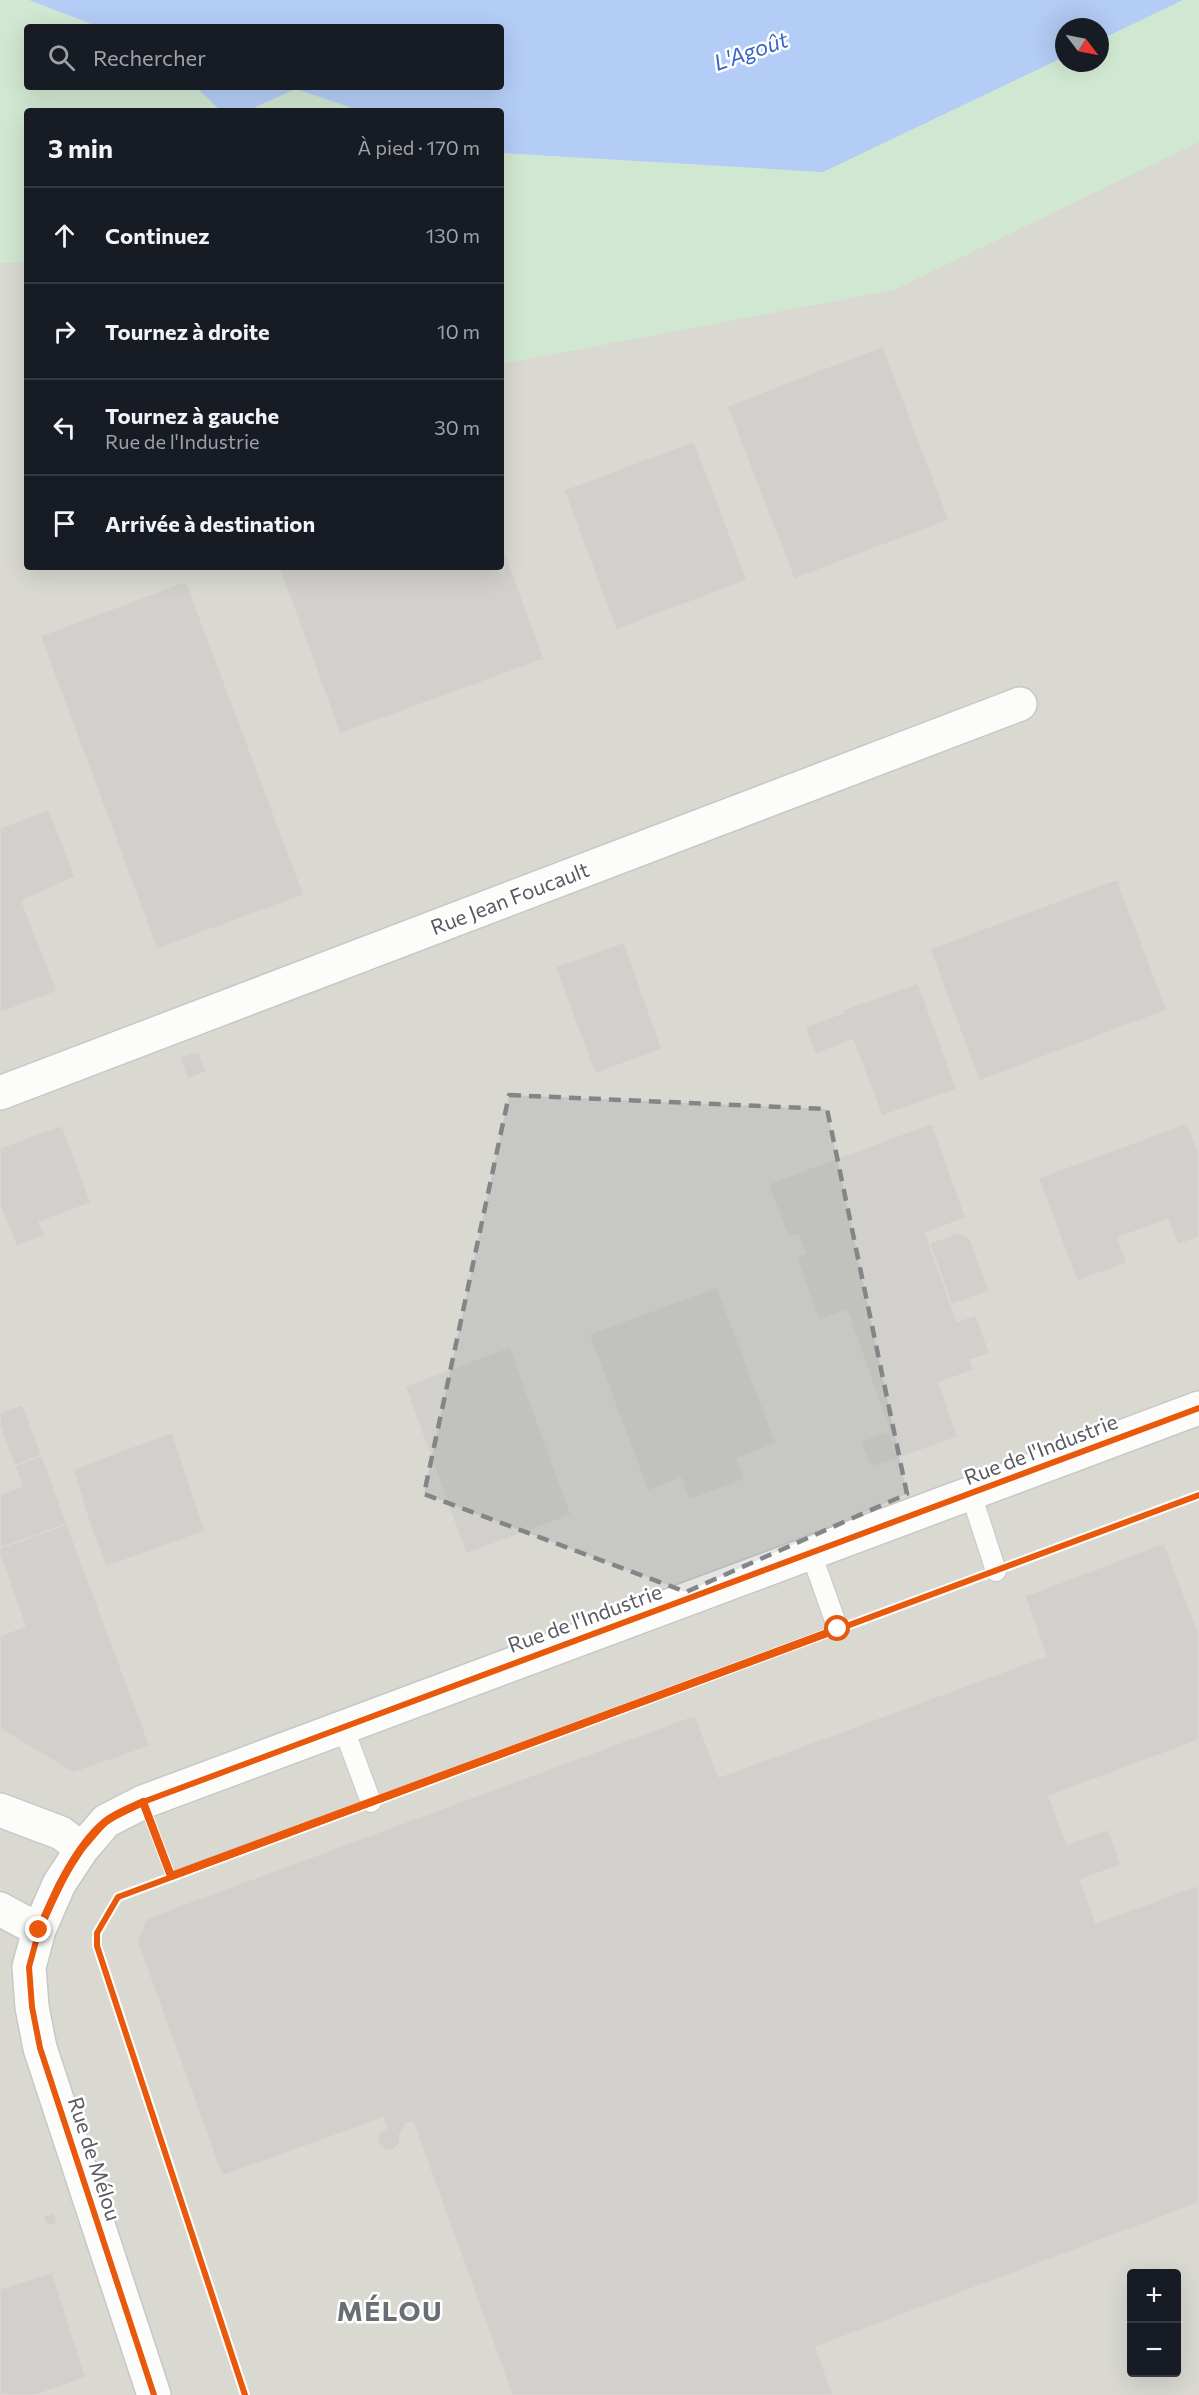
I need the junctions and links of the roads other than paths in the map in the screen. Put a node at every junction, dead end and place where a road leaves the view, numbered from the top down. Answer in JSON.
{"nodes":[{"id":1,"x":1020,"y":704,"type":"dead end"},
{"id":2,"x":0,"y":1093,"type":"edge"},
{"id":3,"x":1199,"y":1408,"type":"edge"},
{"id":4,"x":971,"y":1494,"type":"junction"},
{"id":5,"x":811,"y":1553,"type":"junction"},
{"id":6,"x":996,"y":1571,"type":"dead end"},
{"id":7,"x":838,"y":1629,"type":"dead end"},
{"id":8,"x":343,"y":1727,"type":"junction"},
{"id":9,"x":371,"y":1802,"type":"dead end"},
{"id":10,"x":0,"y":1810,"type":"edge"},
{"id":11,"x":82,"y":1849,"type":"junction"},
{"id":12,"x":0,"y":1909,"type":"edge"},
{"id":13,"x":39,"y":1930,"type":"junction"},
{"id":14,"x":154,"y":2395,"type":"edge"}],
"edges":[{"from":1,"to":2,"type":"street","name":"Rue Jean Foucault"},
{"from":3,"to":4,"type":"street","name":"Rue de l'Industrie"},
{"from":4,"to":5,"type":"street","name":"Rue de l'Industrie"},
{"from":4,"to":6,"type":"lane"},
{"from":5,"to":7,"type":"lane"},
{"from":5,"to":8,"type":"street","name":"Rue de l'Industrie"},
{"from":8,"to":9,"type":"lane"},
{"from":8,"to":11,"type":"street","name":"Rue de l'Industrie"},
{"from":10,"to":11,"type":"street"},
{"from":11,"to":13,"type":"street","name":"Rue de l'Industrie"},
{"from":12,"to":13,"type":"street"},
{"from":13,"to":14,"type":"street","name":"Rue de Mélou"}]}
